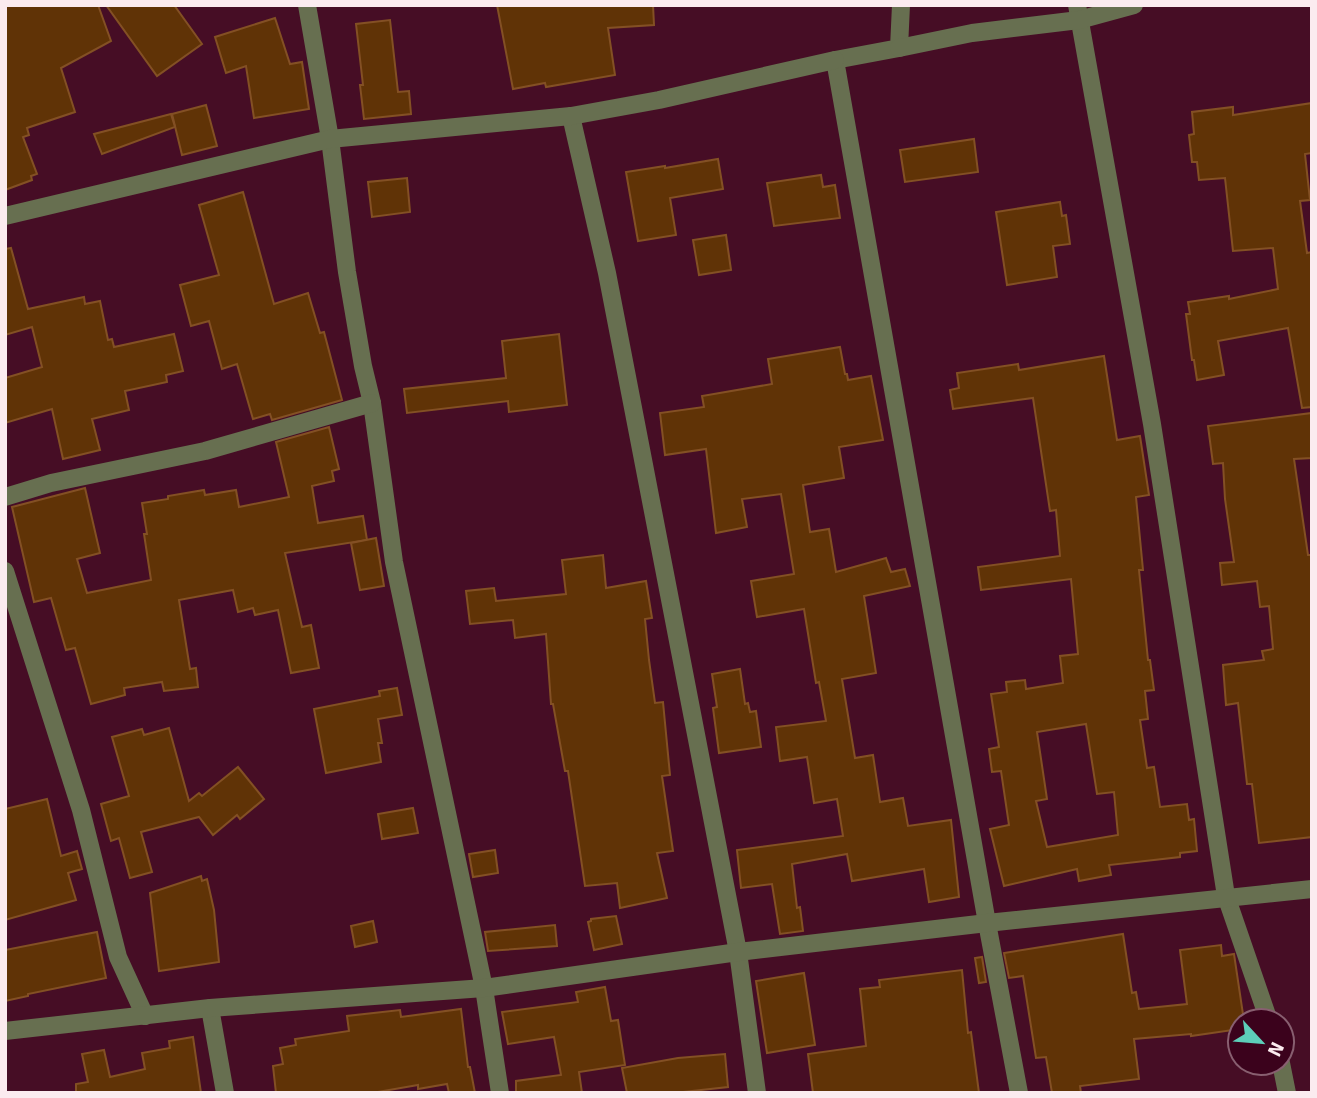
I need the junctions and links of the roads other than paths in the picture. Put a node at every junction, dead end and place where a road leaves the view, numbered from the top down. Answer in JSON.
{"nodes":[{"id":1,"x":307,"y":5,"type":"edge"},
{"id":2,"x":901,"y":5,"type":"edge"},
{"id":3,"x":1134,"y":5,"type":"edge"},
{"id":4,"x":1078,"y":13,"type":"edge"},
{"id":5,"x":899,"y":48,"type":"junction"},
{"id":6,"x":835,"y":60,"type":"junction"},
{"id":7,"x":571,"y":116,"type":"junction"},
{"id":8,"x":330,"y":139,"type":"junction"},
{"id":9,"x":5,"y":216,"type":"edge"},
{"id":10,"x":372,"y":403,"type":"junction"},
{"id":11,"x":5,"y":497,"type":"edge"},
{"id":12,"x":5,"y":571,"type":"edge"},
{"id":13,"x":1312,"y":889,"type":"edge"},
{"id":14,"x":1226,"y":896,"type":"junction"},
{"id":15,"x":987,"y":923,"type":"junction"},
{"id":16,"x":738,"y":952,"type":"junction"},
{"id":17,"x":484,"y":988,"type":"junction"},
{"id":18,"x":1264,"y":1007,"type":"edge"},
{"id":19,"x":210,"y":1008,"type":"junction"},
{"id":20,"x":145,"y":1016,"type":"junction"},
{"id":21,"x":5,"y":1031,"type":"edge"},
{"id":22,"x":225,"y":1093,"type":"edge"},
{"id":23,"x":500,"y":1093,"type":"edge"},
{"id":24,"x":757,"y":1093,"type":"edge"},
{"id":25,"x":1019,"y":1093,"type":"edge"}],
"edges":[{"from":1,"to":8,"type":"street"},
{"from":2,"to":5,"type":"street"},
{"from":3,"to":4,"type":"street"},
{"from":4,"to":5,"type":"street"},
{"from":4,"to":14,"type":"street"},
{"from":5,"to":6,"type":"street"},
{"from":6,"to":7,"type":"street"},
{"from":6,"to":15,"type":"street"},
{"from":7,"to":8,"type":"street"},
{"from":7,"to":16,"type":"street"},
{"from":8,"to":9,"type":"street"},
{"from":8,"to":10,"type":"street"},
{"from":10,"to":11,"type":"street"},
{"from":10,"to":17,"type":"street"},
{"from":12,"to":20,"type":"street"},
{"from":13,"to":14,"type":"street"},
{"from":14,"to":15,"type":"street"},
{"from":14,"to":18,"type":"street"},
{"from":15,"to":16,"type":"street"},
{"from":15,"to":25,"type":"street"},
{"from":16,"to":17,"type":"street"},
{"from":16,"to":24,"type":"street"},
{"from":17,"to":19,"type":"street"},
{"from":17,"to":23,"type":"street"},
{"from":19,"to":20,"type":"street"},
{"from":19,"to":22,"type":"street"},
{"from":20,"to":21,"type":"street"}]}
